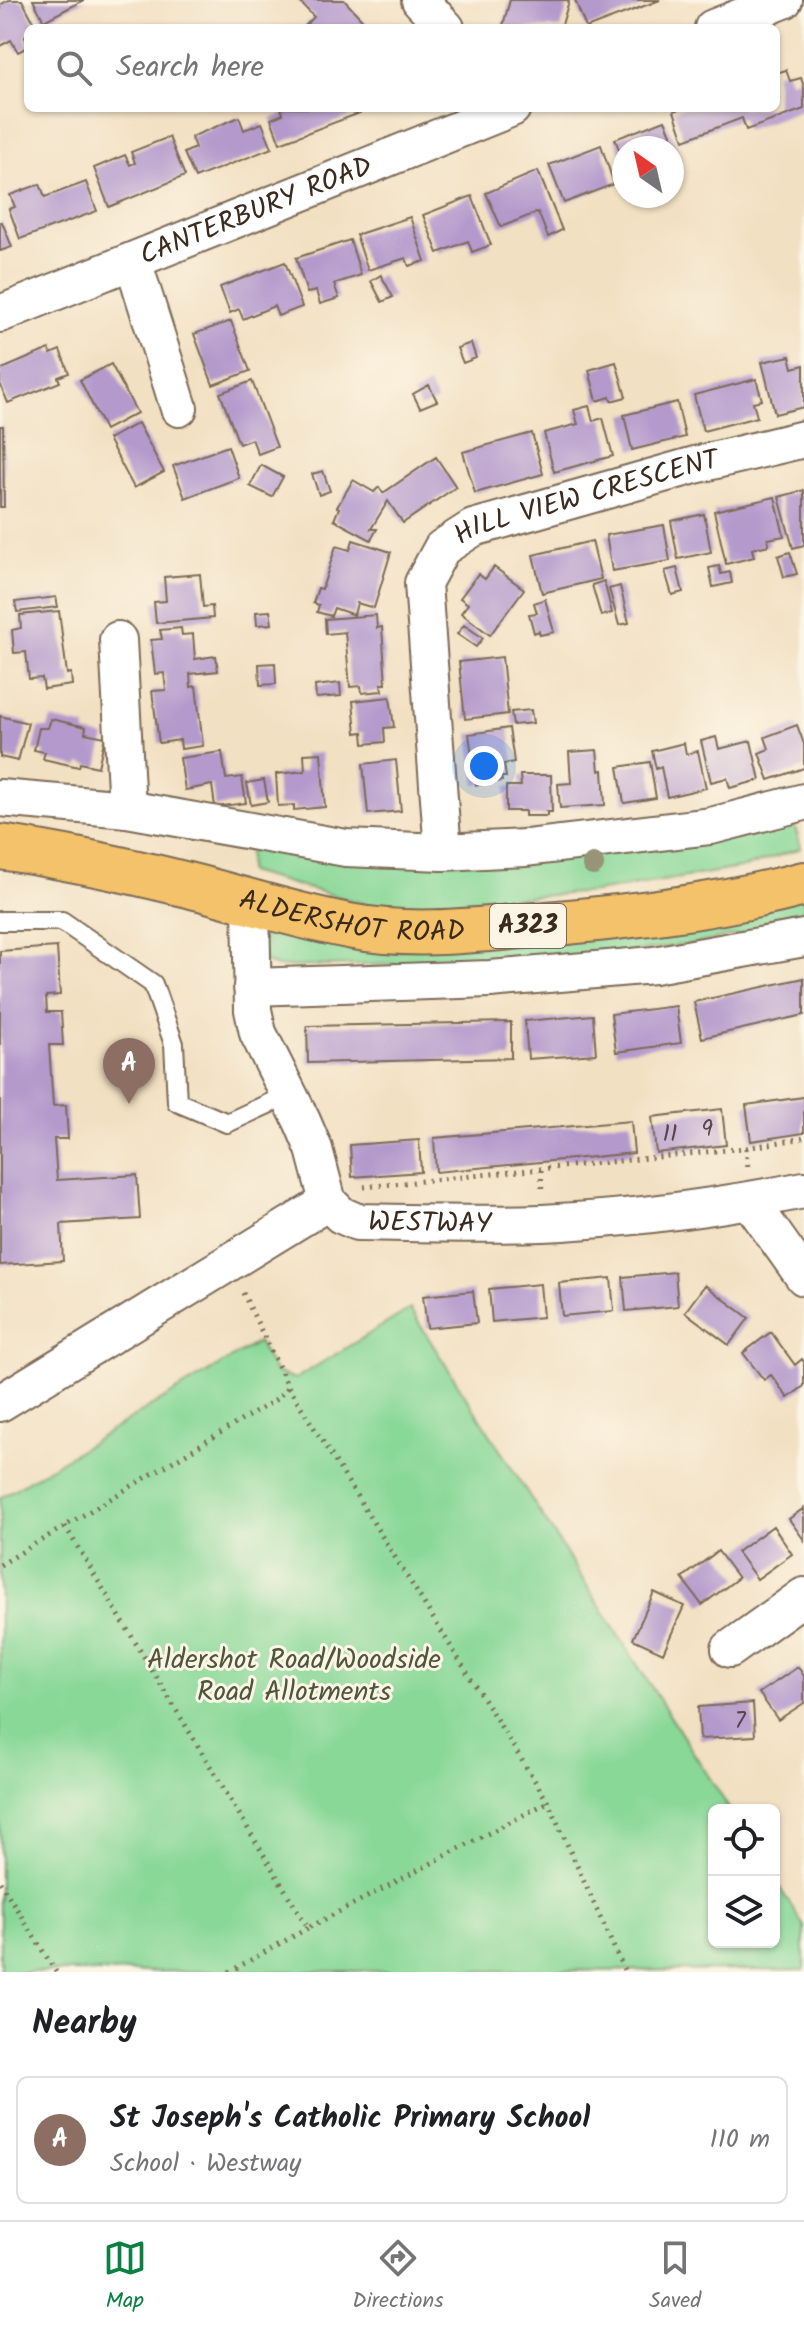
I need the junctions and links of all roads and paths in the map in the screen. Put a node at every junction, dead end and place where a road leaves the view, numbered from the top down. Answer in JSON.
{"nodes":[{"id":1,"x":420,"y":0,"type":"edge"},
{"id":2,"x":784,"y":0,"type":"edge"},
{"id":3,"x":442,"y":24,"type":"edge"},
{"id":4,"x":723,"y":24,"type":"edge"},
{"id":5,"x":502,"y":112,"type":"edge"},
{"id":6,"x":133,"y":261,"type":"junction"},
{"id":7,"x":0,"y":314,"type":"edge"},
{"id":8,"x":179,"y":408,"type":"dead end"},
{"id":9,"x":804,"y":439,"type":"edge"},
{"id":10,"x":118,"y":640,"type":"dead end"},
{"id":11,"x":0,"y":798,"type":"edge"},
{"id":12,"x":804,"y":802,"type":"edge"},
{"id":13,"x":127,"y":809,"type":"junction"},
{"id":14,"x":0,"y":847,"type":"edge"},
{"id":15,"x":443,"y":852,"type":"junction"},
{"id":16,"x":804,"y":884,"type":"edge"},
{"id":17,"x":251,"y":904,"type":"junction"},
{"id":18,"x":0,"y":921,"type":"edge"},
{"id":19,"x":804,"y":938,"type":"edge"},
{"id":20,"x":252,"y":987,"type":"junction"},
{"id":21,"x":290,"y":1094,"type":"junction"},
{"id":22,"x":804,"y":1138,"type":"edge"},
{"id":23,"x":804,"y":1190,"type":"edge"},
{"id":24,"x":340,"y":1192,"type":"junction"},
{"id":25,"x":750,"y":1201,"type":"junction"},
{"id":26,"x":228,"y":1264,"type":"junction"},
{"id":27,"x":804,"y":1277,"type":"edge"},
{"id":28,"x":288,"y":1386,"type":"junction"},
{"id":29,"x":0,"y":1403,"type":"edge"},
{"id":30,"x":65,"y":1526,"type":"junction"},
{"id":31,"x":0,"y":1565,"type":"edge"},
{"id":32,"x":804,"y":1596,"type":"edge"},
{"id":33,"x":730,"y":1649,"type":"dead end"},
{"id":34,"x":548,"y":1802,"type":"junction"},
{"id":35,"x":0,"y":1882,"type":"edge"},
{"id":36,"x":308,"y":1928,"type":"junction"},
{"id":37,"x":56,"y":1972,"type":"edge"},
{"id":38,"x":229,"y":1972,"type":"edge"},
{"id":39,"x":625,"y":1972,"type":"edge"}],
"edges":[{"from":1,"to":3,"type":"street"},
{"from":2,"to":4,"type":"street"},
{"from":5,"to":6,"type":"street","name":"CANTERBURY ROAD"},
{"from":6,"to":7,"type":"street","name":"CANTERBURY ROAD"},
{"from":6,"to":8,"type":"street"},
{"from":9,"to":15,"type":"street","name":"HILL VIEW CRESCENT"},
{"from":10,"to":13,"type":"street"},
{"from":11,"to":13,"type":"street"},
{"from":12,"to":15,"type":"street"},
{"from":13,"to":15,"type":"street"},
{"from":14,"to":17,"type":"main road","name":"ALDERSHOT ROAD","number":"A323"},
{"from":16,"to":17,"type":"main road","name":"ALDERSHOT ROAD","number":"A323"},
{"from":17,"to":20,"type":"street"},
{"from":18,"to":21,"type":"lane"},
{"from":19,"to":20,"type":"street","name":"ALDERSHOT ROAD"},
{"from":20,"to":21,"type":"street"},
{"from":21,"to":24,"type":"street"},
{"from":22,"to":24,"type":"path"},
{"from":23,"to":25,"type":"street","name":"WESTWAY"},
{"from":24,"to":25,"type":"street","name":"WESTWAY"},
{"from":24,"to":26,"type":"street"},
{"from":25,"to":27,"type":"street"},
{"from":26,"to":28,"type":"path"},
{"from":26,"to":29,"type":"street"},
{"from":28,"to":30,"type":"path"},
{"from":28,"to":34,"type":"path"},
{"from":30,"to":31,"type":"path"},
{"from":30,"to":36,"type":"path"},
{"from":32,"to":33,"type":"street"},
{"from":34,"to":36,"type":"path"},
{"from":34,"to":39,"type":"path"},
{"from":35,"to":37,"type":"path"},
{"from":36,"to":38,"type":"path"}]}
